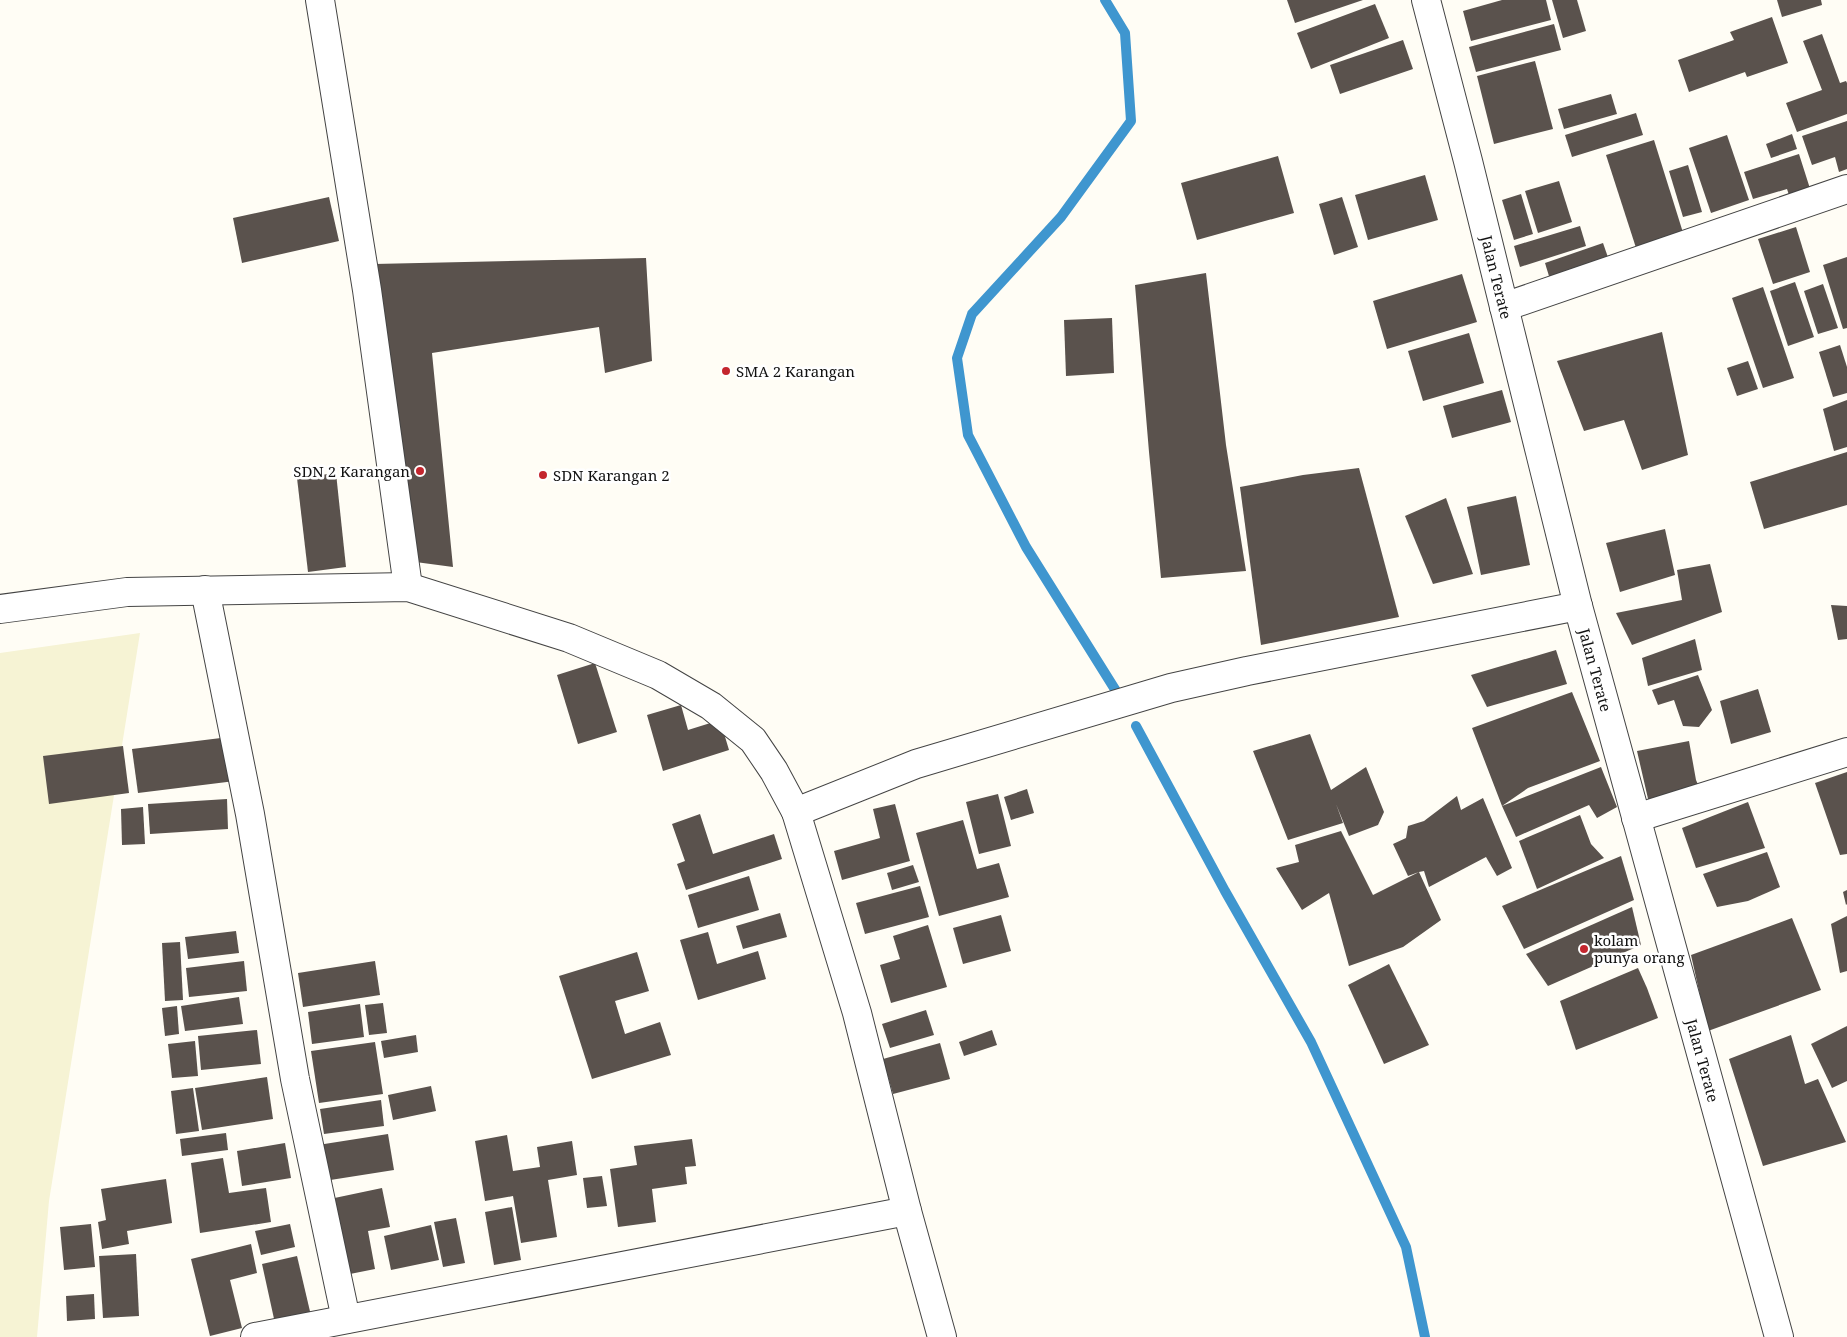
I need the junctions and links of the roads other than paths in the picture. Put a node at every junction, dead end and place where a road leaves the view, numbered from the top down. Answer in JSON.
{"nodes":[{"id":1,"x":320,"y":0,"type":"edge"},
{"id":2,"x":1426,"y":0,"type":"edge"},
{"id":3,"x":1847,"y":189,"type":"edge"},
{"id":4,"x":1504,"y":307,"type":"junction"},
{"id":5,"x":408,"y":587,"type":"junction"},
{"id":6,"x":205,"y":590,"type":"junction"},
{"id":7,"x":1578,"y":606,"type":"junction"},
{"id":8,"x":0,"y":609,"type":"edge"},
{"id":9,"x":1847,"y":752,"type":"edge"},
{"id":10,"x":796,"y":812,"type":"junction"},
{"id":11,"x":1636,"y":818,"type":"junction"},
{"id":12,"x":907,"y":1211,"type":"junction"},
{"id":13,"x":346,"y":1319,"type":"junction"},
{"id":14,"x":255,"y":1337,"type":"edge"},
{"id":15,"x":942,"y":1337,"type":"edge"},
{"id":16,"x":1779,"y":1337,"type":"edge"}],
"edges":[{"from":1,"to":5,"type":"street"},
{"from":2,"to":4,"type":"street","name":"Jalan Terate"},
{"from":3,"to":4,"type":"street"},
{"from":4,"to":7,"type":"street","name":"Jalan Terate"},
{"from":5,"to":6,"type":"street"},
{"from":5,"to":10,"type":"street"},
{"from":6,"to":8,"type":"street"},
{"from":6,"to":13,"type":"street"},
{"from":7,"to":10,"type":"street"},
{"from":7,"to":11,"type":"street","name":"Jalan Terate"},
{"from":9,"to":11,"type":"street"},
{"from":10,"to":12,"type":"street"},
{"from":11,"to":16,"type":"street","name":"Jalan Terate"},
{"from":12,"to":13,"type":"street"},
{"from":12,"to":15,"type":"street"},
{"from":13,"to":14,"type":"street"}]}
